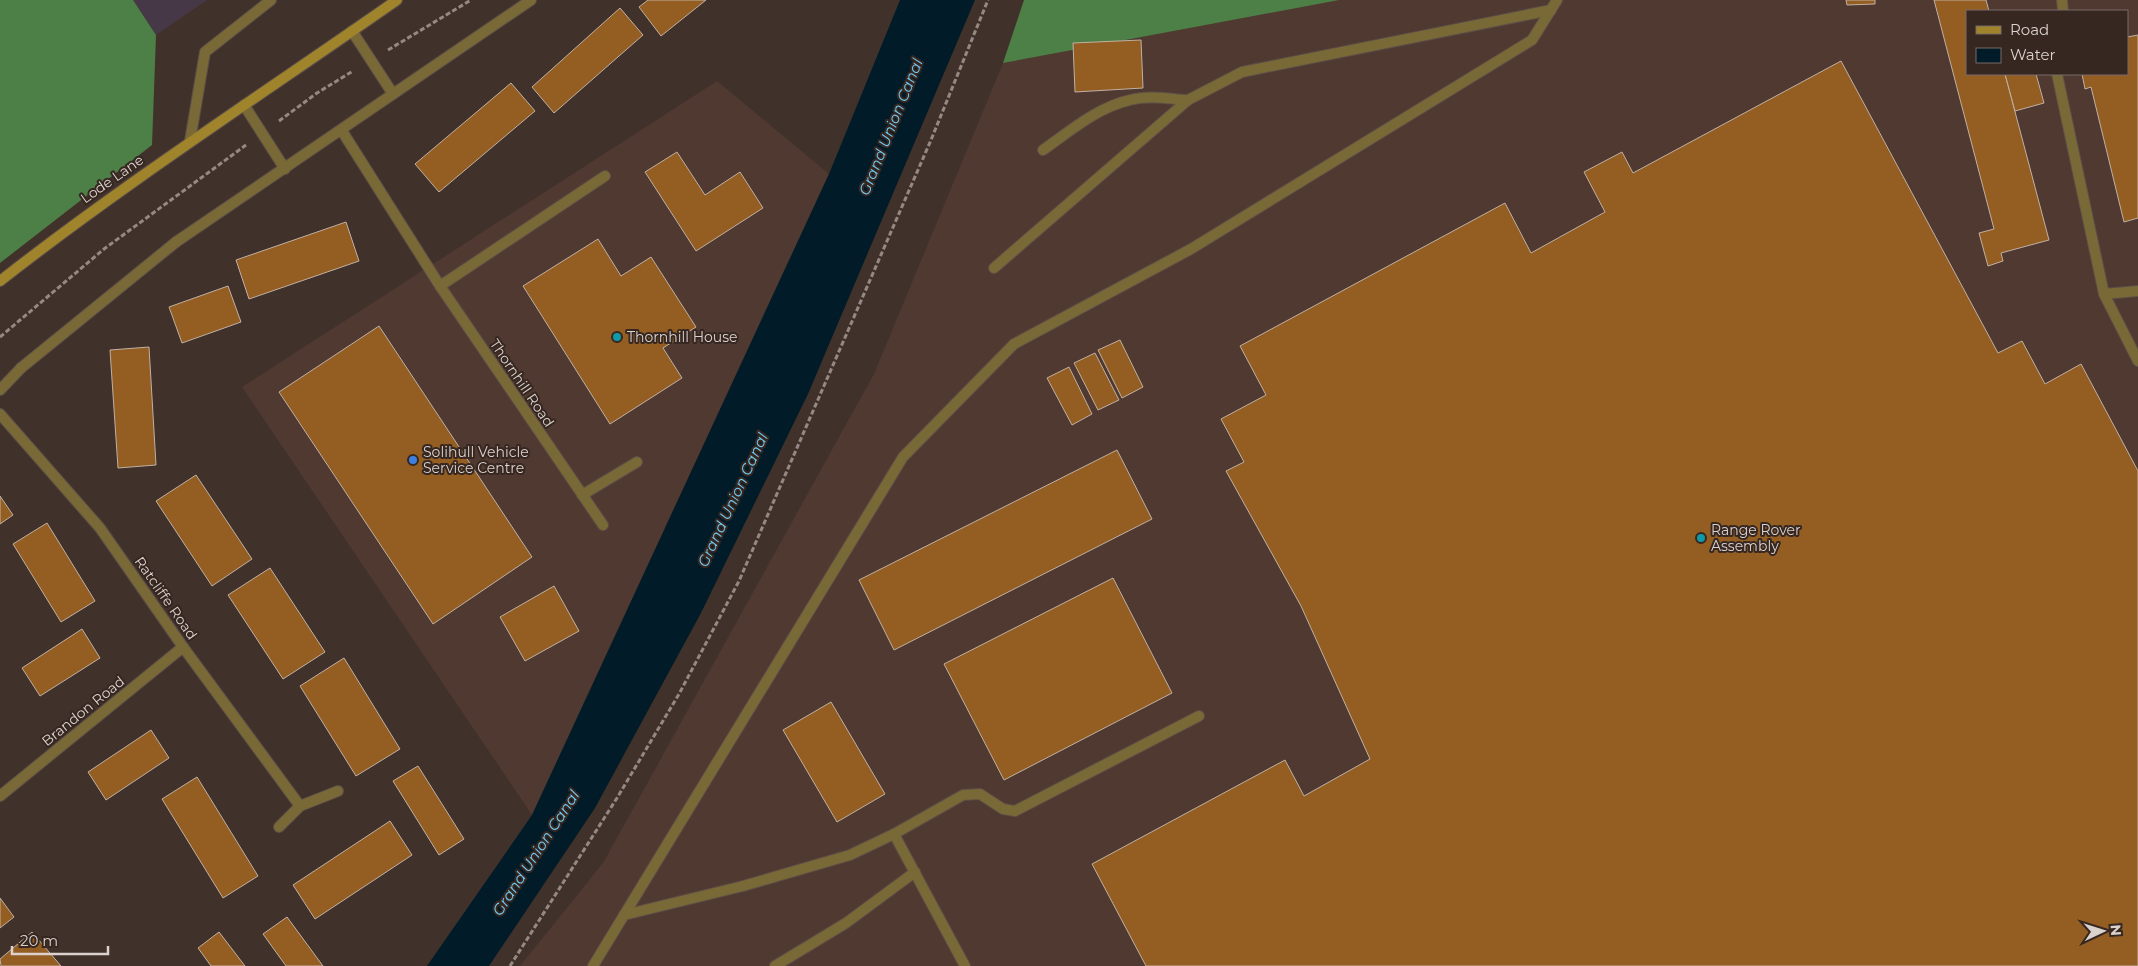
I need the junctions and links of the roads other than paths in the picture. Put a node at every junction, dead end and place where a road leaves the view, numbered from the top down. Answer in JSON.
{"nodes":[{"id":1,"x":271,"y":0,"type":"edge"},
{"id":2,"x":397,"y":0,"type":"edge"},
{"id":3,"x":531,"y":0,"type":"edge"},
{"id":4,"x":1557,"y":0,"type":"edge"},
{"id":5,"x":1550,"y":10,"type":"junction"},
{"id":6,"x":352,"y":31,"type":"junction"},
{"id":7,"x":2057,"y":75,"type":"edge"},
{"id":8,"x":393,"y":94,"type":"junction"},
{"id":9,"x":1188,"y":100,"type":"junction"},
{"id":10,"x":244,"y":105,"type":"junction"},
{"id":11,"x":342,"y":131,"type":"junction"},
{"id":12,"x":190,"y":141,"type":"junction"},
{"id":13,"x":1043,"y":150,"type":"dead end"},
{"id":14,"x":285,"y":169,"type":"junction"},
{"id":15,"x":605,"y":176,"type":"dead end"},
{"id":16,"x":994,"y":268,"type":"dead end"},
{"id":17,"x":0,"y":281,"type":"edge"},
{"id":18,"x":440,"y":286,"type":"junction"},
{"id":19,"x":2138,"y":291,"type":"edge"},
{"id":20,"x":2104,"y":294,"type":"junction"},
{"id":21,"x":2138,"y":361,"type":"edge"},
{"id":22,"x":0,"y":390,"type":"edge"},
{"id":23,"x":0,"y":414,"type":"edge"},
{"id":24,"x":637,"y":462,"type":"dead end"},
{"id":25,"x":582,"y":495,"type":"junction"},
{"id":26,"x":603,"y":525,"type":"dead end"},
{"id":27,"x":184,"y":647,"type":"junction"},
{"id":28,"x":1199,"y":716,"type":"dead end"},
{"id":29,"x":338,"y":791,"type":"dead end"},
{"id":30,"x":0,"y":796,"type":"edge"},
{"id":31,"x":300,"y":806,"type":"junction"},
{"id":32,"x":279,"y":827,"type":"dead end"},
{"id":33,"x":894,"y":834,"type":"junction"},
{"id":34,"x":915,"y":872,"type":"junction"},
{"id":35,"x":624,"y":915,"type":"junction"},
{"id":36,"x":593,"y":966,"type":"edge"},
{"id":37,"x":775,"y":966,"type":"edge"},
{"id":38,"x":965,"y":966,"type":"edge"}],
"edges":[{"from":1,"to":12,"type":"street"},
{"from":2,"to":6,"type":"main road","name":"Lode Lane"},
{"from":3,"to":8,"type":"street"},
{"from":4,"to":5,"type":"street"},
{"from":5,"to":9,"type":"street"},
{"from":5,"to":35,"type":"street"},
{"from":6,"to":8,"type":"street"},
{"from":6,"to":10,"type":"main road","name":"Lode Lane"},
{"from":7,"to":20,"type":"street"},
{"from":8,"to":11,"type":"street"},
{"from":9,"to":13,"type":"street"},
{"from":9,"to":16,"type":"street"},
{"from":10,"to":12,"type":"main road","name":"Lode Lane"},
{"from":10,"to":14,"type":"street"},
{"from":11,"to":14,"type":"street"},
{"from":11,"to":18,"type":"street","name":"Thornhill Road"},
{"from":12,"to":17,"type":"main road","name":"Lode Lane"},
{"from":14,"to":22,"type":"street"},
{"from":15,"to":18,"type":"street"},
{"from":18,"to":25,"type":"street","name":"Thornhill Road"},
{"from":19,"to":20,"type":"street"},
{"from":20,"to":21,"type":"street"},
{"from":23,"to":27,"type":"street","name":"Ratcliffe Road"},
{"from":24,"to":25,"type":"street"},
{"from":25,"to":26,"type":"street","name":"Thornhill Road"},
{"from":27,"to":30,"type":"street","name":"Brandon Road"},
{"from":27,"to":31,"type":"street","name":"Ratcliffe Road"},
{"from":28,"to":33,"type":"street"},
{"from":29,"to":31,"type":"street"},
{"from":31,"to":32,"type":"street"},
{"from":33,"to":34,"type":"street"},
{"from":33,"to":35,"type":"street"},
{"from":34,"to":37,"type":"street"},
{"from":34,"to":38,"type":"street"},
{"from":35,"to":36,"type":"street"}]}
